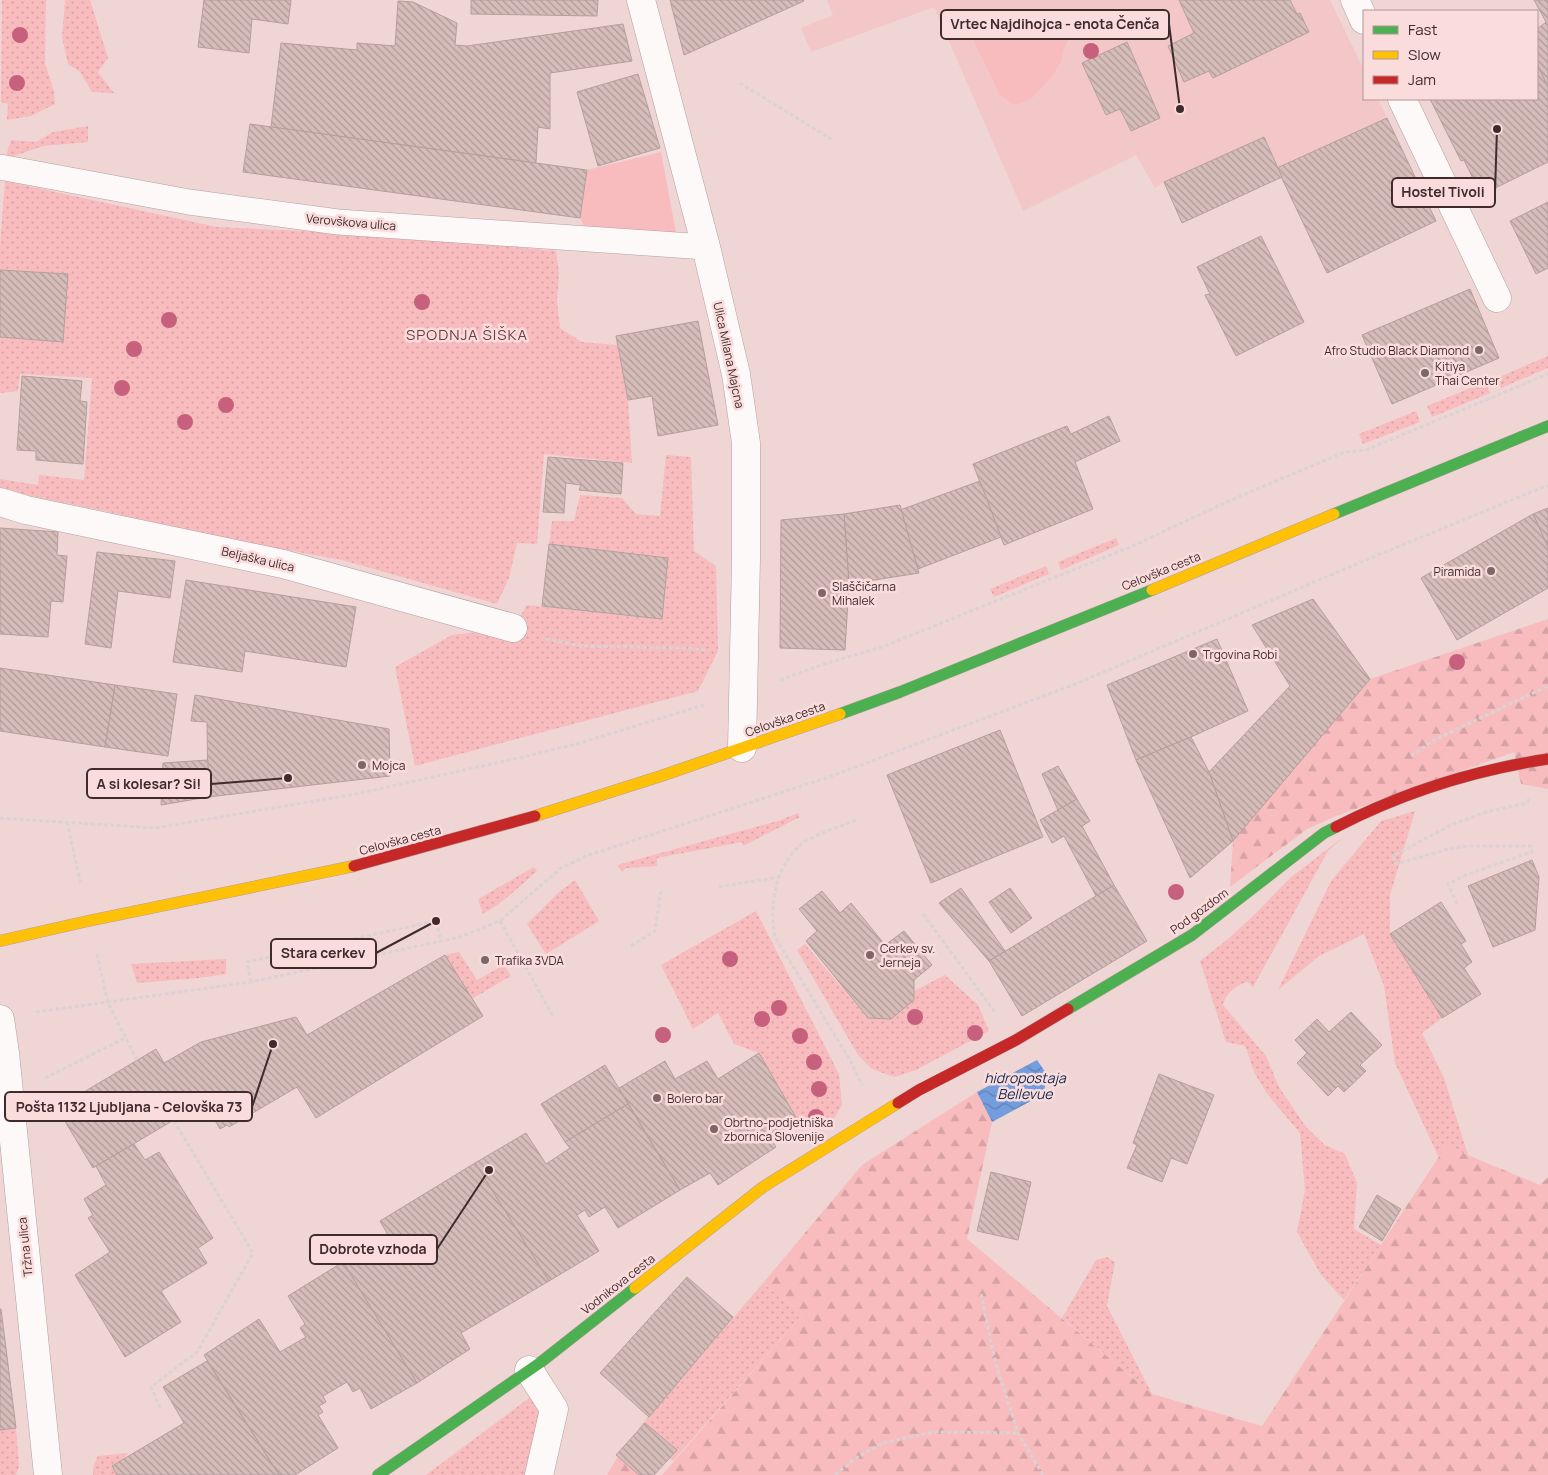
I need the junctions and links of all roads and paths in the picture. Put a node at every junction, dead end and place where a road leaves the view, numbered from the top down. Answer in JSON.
{"nodes":[{"id":1,"x":642,"y":0,"type":"edge"},
{"id":2,"x":1354,"y":0,"type":"edge"},
{"id":3,"x":1363,"y":18,"type":"edge"},
{"id":4,"x":740,"y":83,"type":"dead end"},
{"id":5,"x":1402,"y":100,"type":"edge"},
{"id":6,"x":831,"y":139,"type":"dead end"},
{"id":7,"x":0,"y":167,"type":"edge"},
{"id":8,"x":706,"y":247,"type":"junction"},
{"id":9,"x":1497,"y":298,"type":"dead end"},
{"id":10,"x":1548,"y":374,"type":"edge"},
{"id":11,"x":1548,"y":426,"type":"edge"},
{"id":12,"x":1548,"y":485,"type":"edge"},
{"id":13,"x":0,"y":502,"type":"edge"},
{"id":14,"x":513,"y":628,"type":"joint"},
{"id":15,"x":744,"y":654,"type":"junction"},
{"id":16,"x":744,"y":693,"type":"junction"},
{"id":17,"x":742,"y":748,"type":"junction"},
{"id":18,"x":1547,"y":759,"type":"edge"},
{"id":19,"x":0,"y":818,"type":"edge"},
{"id":20,"x":856,"y":820,"type":"dead end"},
{"id":21,"x":779,"y":878,"type":"junction"},
{"id":22,"x":719,"y":887,"type":"dead end"},
{"id":23,"x":661,"y":891,"type":"dead end"},
{"id":24,"x":1457,"y":904,"type":"dead end"},
{"id":25,"x":923,"y":914,"type":"dead end"},
{"id":26,"x":500,"y":920,"type":"junction"},
{"id":27,"x":0,"y":941,"type":"edge"},
{"id":28,"x":441,"y":941,"type":"junction"},
{"id":29,"x":631,"y":946,"type":"dead end"},
{"id":30,"x":250,"y":982,"type":"junction"},
{"id":31,"x":108,"y":1003,"type":"junction"},
{"id":32,"x":42,"y":1012,"type":"dead end"},
{"id":33,"x":996,"y":1014,"type":"dead end"},
{"id":34,"x":554,"y":1018,"type":"dead end"},
{"id":35,"x":0,"y":1019,"type":"edge"},
{"id":36,"x":126,"y":1038,"type":"junction"},
{"id":37,"x":137,"y":1060,"type":"dead end"},
{"id":38,"x":45,"y":1078,"type":"dead end"},
{"id":39,"x":877,"y":1117,"type":"junction"},
{"id":40,"x":174,"y":1121,"type":"dead end"},
{"id":41,"x":981,"y":1294,"type":"dead end"},
{"id":42,"x":529,"y":1370,"type":"junction"},
{"id":43,"x":160,"y":1408,"type":"dead end"},
{"id":44,"x":1018,"y":1433,"type":"junction"},
{"id":45,"x":48,"y":1475,"type":"edge"},
{"id":46,"x":378,"y":1475,"type":"edge"},
{"id":47,"x":539,"y":1475,"type":"edge"},
{"id":48,"x":834,"y":1475,"type":"edge"},
{"id":49,"x":1043,"y":1475,"type":"edge"}],
"edges":[{"from":1,"to":8,"type":"street","name":"Ulica Milana Majcna"},
{"from":2,"to":3,"type":"street"},
{"from":4,"to":6,"type":"path"},
{"from":5,"to":9,"type":"street"},
{"from":7,"to":8,"type":"lane","name":"Verovškova ulica"},
{"from":8,"to":15,"type":"street","name":"Ulica Milana Majcna"},
{"from":10,"to":16,"type":"path"},
{"from":11,"to":17,"type":"main road","name":"Celovška cesta"},
{"from":12,"to":26,"type":"path"},
{"from":13,"to":14,"type":"street","name":"Beljaška ulica"},
{"from":14,"to":15,"type":"path"},
{"from":15,"to":16,"type":"street","name":"Ulica Milana Majcna"},
{"from":16,"to":17,"type":"street","name":"Ulica Milana Majcna"},
{"from":16,"to":19,"type":"path"},
{"from":17,"to":27,"type":"main road","name":"Celovška cesta"},
{"from":18,"to":24,"type":"path"},
{"from":18,"to":39,"type":"main road","name":"Pod gozdom"},
{"from":20,"to":21,"type":"path"},
{"from":21,"to":22,"type":"path"},
{"from":21,"to":39,"type":"path"},
{"from":23,"to":29,"type":"path"},
{"from":25,"to":33,"type":"path"},
{"from":26,"to":28,"type":"path"},
{"from":26,"to":34,"type":"path"},
{"from":28,"to":30,"type":"path"},
{"from":28,"to":30,"type":"path"},
{"from":30,"to":31,"type":"path"},
{"from":31,"to":32,"type":"path"},
{"from":31,"to":36,"type":"path"},
{"from":35,"to":45,"type":"street","name":"Tržna ulica"},
{"from":36,"to":37,"type":"path"},
{"from":36,"to":38,"type":"path"},
{"from":39,"to":42,"type":"main road","name":"Vodnikova cesta"},
{"from":40,"to":43,"type":"path"},
{"from":41,"to":44,"type":"path"},
{"from":42,"to":46,"type":"main road","name":"Vodnikova cesta"},
{"from":42,"to":47,"type":"street"},
{"from":44,"to":48,"type":"path"},
{"from":44,"to":49,"type":"path"}]}
